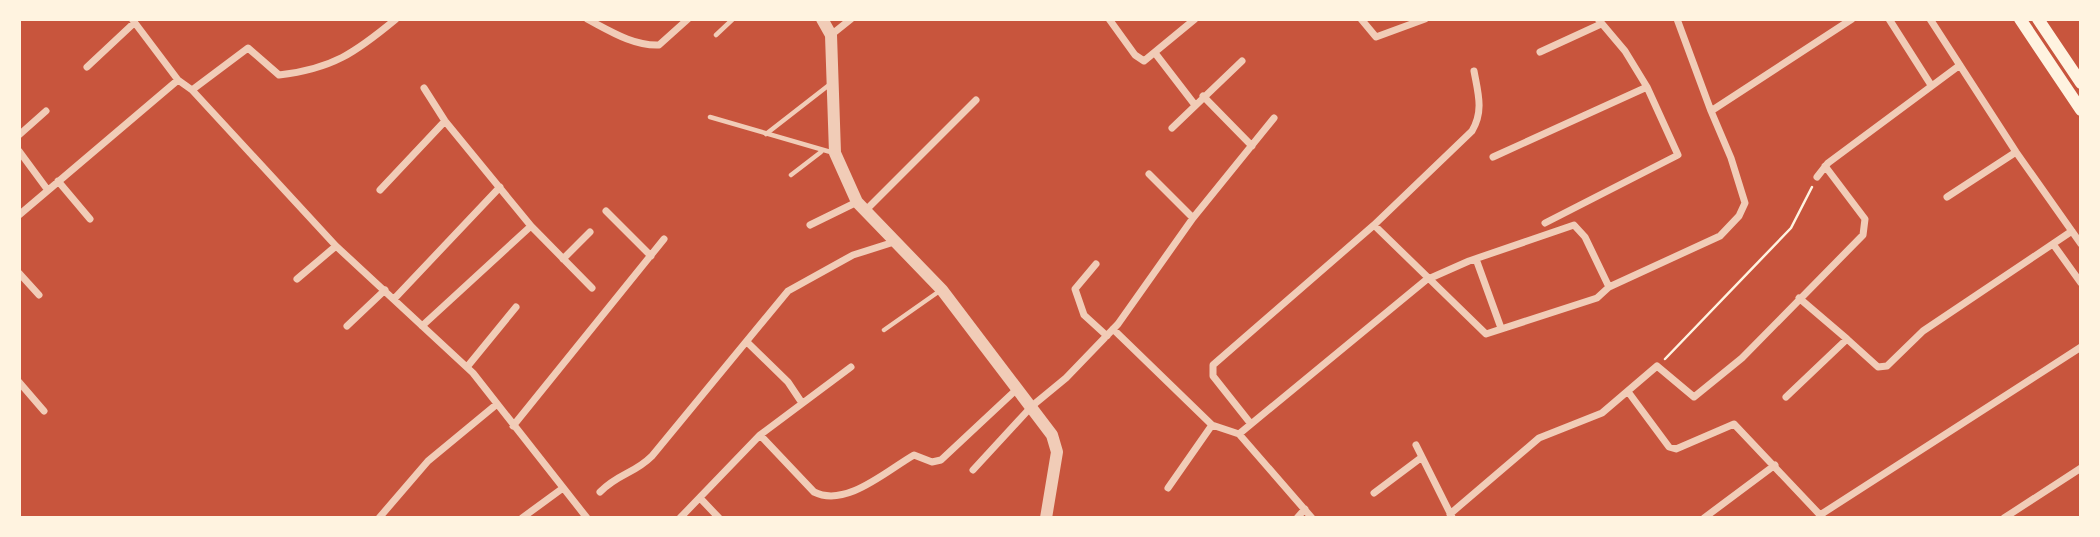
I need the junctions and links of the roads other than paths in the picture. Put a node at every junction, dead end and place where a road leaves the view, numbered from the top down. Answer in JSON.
{"nodes":[{"id":1,"x":396,"y":19,"type":"edge"},
{"id":2,"x":587,"y":19,"type":"edge"},
{"id":3,"x":688,"y":19,"type":"edge"},
{"id":4,"x":733,"y":19,"type":"edge"},
{"id":5,"x":822,"y":19,"type":"edge"},
{"id":6,"x":851,"y":19,"type":"edge"},
{"id":7,"x":1109,"y":19,"type":"edge"},
{"id":8,"x":1195,"y":19,"type":"edge"},
{"id":9,"x":1360,"y":19,"type":"edge"},
{"id":10,"x":1424,"y":19,"type":"edge"},
{"id":11,"x":1677,"y":19,"type":"edge"},
{"id":12,"x":1852,"y":19,"type":"edge"},
{"id":13,"x":1889,"y":19,"type":"edge"},
{"id":14,"x":1930,"y":19,"type":"edge"},
{"id":15,"x":2020,"y":19,"type":"edge"},
{"id":16,"x":2038,"y":19,"type":"edge"},
{"id":17,"x":133,"y":21,"type":"edge"},
{"id":18,"x":1599,"y":21,"type":"edge"},
{"id":19,"x":716,"y":35,"type":"dead end"},
{"id":20,"x":831,"y":35,"type":"junction"},
{"id":21,"x":1540,"y":52,"type":"dead end"},
{"id":22,"x":1155,"y":53,"type":"junction"},
{"id":23,"x":1242,"y":61,"type":"dead end"},
{"id":24,"x":1960,"y":65,"type":"junction"},
{"id":25,"x":88,"y":67,"type":"dead end"},
{"id":26,"x":1474,"y":71,"type":"dead end"},
{"id":27,"x":178,"y":80,"type":"junction"},
{"id":28,"x":833,"y":83,"type":"junction"},
{"id":29,"x":2081,"y":83,"type":"edge"},
{"id":30,"x":1931,"y":85,"type":"junction"},
{"id":31,"x":1647,"y":87,"type":"junction"},
{"id":32,"x":424,"y":88,"type":"dead end"},
{"id":33,"x":192,"y":90,"type":"junction"},
{"id":34,"x":1203,"y":96,"type":"junction"},
{"id":35,"x":975,"y":100,"type":"dead end"},
{"id":36,"x":1195,"y":105,"type":"junction"},
{"id":37,"x":2081,"y":110,"type":"edge"},
{"id":38,"x":46,"y":111,"type":"dead end"},
{"id":39,"x":1711,"y":111,"type":"junction"},
{"id":40,"x":710,"y":117,"type":"dead end"},
{"id":41,"x":1275,"y":118,"type":"dead end"},
{"id":42,"x":445,"y":121,"type":"junction"},
{"id":43,"x":1172,"y":128,"type":"dead end"},
{"id":44,"x":766,"y":134,"type":"junction"},
{"id":45,"x":19,"y":135,"type":"edge"},
{"id":46,"x":1252,"y":146,"type":"junction"},
{"id":47,"x":19,"y":150,"type":"edge"},
{"id":48,"x":821,"y":151,"type":"junction"},
{"id":49,"x":2016,"y":152,"type":"junction"},
{"id":50,"x":835,"y":153,"type":"junction"},
{"id":51,"x":1493,"y":157,"type":"dead end"},
{"id":52,"x":1825,"y":166,"type":"junction"},
{"id":53,"x":1149,"y":174,"type":"dead end"},
{"id":54,"x":791,"y":175,"type":"dead end"},
{"id":55,"x":1817,"y":177,"type":"road end"},
{"id":56,"x":58,"y":181,"type":"junction"},
{"id":57,"x":500,"y":187,"type":"junction"},
{"id":58,"x":47,"y":189,"type":"junction"},
{"id":59,"x":380,"y":190,"type":"dead end"},
{"id":60,"x":1947,"y":197,"type":"dead end"},
{"id":61,"x":862,"y":206,"type":"junction"},
{"id":62,"x":606,"y":211,"type":"dead end"},
{"id":63,"x":19,"y":215,"type":"edge"},
{"id":64,"x":1193,"y":218,"type":"junction"},
{"id":65,"x":90,"y":219,"type":"dead end"},
{"id":66,"x":1545,"y":223,"type":"dead end"},
{"id":67,"x":810,"y":225,"type":"dead end"},
{"id":68,"x":1374,"y":225,"type":"junction"},
{"id":69,"x":531,"y":226,"type":"junction"},
{"id":70,"x":2072,"y":231,"type":"junction"},
{"id":71,"x":590,"y":232,"type":"dead end"},
{"id":72,"x":664,"y":239,"type":"dead end"},
{"id":73,"x":894,"y":242,"type":"junction"},
{"id":74,"x":2053,"y":244,"type":"junction"},
{"id":75,"x":2081,"y":244,"type":"edge"},
{"id":76,"x":336,"y":246,"type":"junction"},
{"id":77,"x":651,"y":256,"type":"junction"},
{"id":78,"x":563,"y":259,"type":"junction"},
{"id":79,"x":1476,"y":259,"type":"junction"},
{"id":80,"x":1096,"y":264,"type":"dead end"},
{"id":81,"x":19,"y":273,"type":"edge"},
{"id":82,"x":297,"y":279,"type":"dead end"},
{"id":83,"x":1426,"y":279,"type":"junction"},
{"id":84,"x":2081,"y":283,"type":"edge"},
{"id":85,"x":1609,"y":287,"type":"junction"},
{"id":86,"x":592,"y":288,"type":"dead end"},
{"id":87,"x":385,"y":290,"type":"junction"},
{"id":88,"x":942,"y":290,"type":"junction"},
{"id":89,"x":38,"y":295,"type":"dead end"},
{"id":90,"x":1799,"y":298,"type":"junction"},
{"id":91,"x":394,"y":299,"type":"junction"},
{"id":92,"x":516,"y":307,"type":"dead end"},
{"id":93,"x":347,"y":326,"type":"dead end"},
{"id":94,"x":422,"y":326,"type":"junction"},
{"id":95,"x":1501,"y":328,"type":"junction"},
{"id":96,"x":1114,"y":329,"type":"junction"},
{"id":97,"x":884,"y":330,"type":"dead end"},
{"id":98,"x":1107,"y":336,"type":"junction"},
{"id":99,"x":1847,"y":339,"type":"junction"},
{"id":100,"x":748,"y":343,"type":"junction"},
{"id":101,"x":2081,"y":347,"type":"edge"},
{"id":102,"x":467,"y":367,"type":"junction"},
{"id":103,"x":851,"y":367,"type":"dead end"},
{"id":104,"x":19,"y":382,"type":"edge"},
{"id":105,"x":1018,"y":388,"type":"junction"},
{"id":106,"x":1629,"y":393,"type":"junction"},
{"id":107,"x":1786,"y":397,"type":"dead end"},
{"id":108,"x":802,"y":402,"type":"junction"},
{"id":109,"x":497,"y":404,"type":"junction"},
{"id":110,"x":1032,"y":406,"type":"junction"},
{"id":111,"x":44,"y":411,"type":"dead end"},
{"id":112,"x":1251,"y":424,"type":"junction"},
{"id":113,"x":1212,"y":425,"type":"junction"},
{"id":114,"x":513,"y":426,"type":"junction"},
{"id":115,"x":1239,"y":434,"type":"junction"},
{"id":116,"x":760,"y":435,"type":"junction"},
{"id":117,"x":1416,"y":445,"type":"dead end"},
{"id":118,"x":1422,"y":457,"type":"junction"},
{"id":119,"x":1775,"y":465,"type":"junction"},
{"id":120,"x":2081,"y":468,"type":"edge"},
{"id":121,"x":973,"y":470,"type":"dead end"},
{"id":122,"x":563,"y":488,"type":"junction"},
{"id":123,"x":1168,"y":488,"type":"dead end"},
{"id":124,"x":600,"y":492,"type":"dead end"},
{"id":125,"x":1374,"y":493,"type":"dead end"},
{"id":126,"x":700,"y":498,"type":"junction"},
{"id":127,"x":1305,"y":509,"type":"junction"},
{"id":128,"x":1452,"y":516,"type":"edge"},
{"id":129,"x":1821,"y":516,"type":"edge"},
{"id":130,"x":379,"y":518,"type":"edge"},
{"id":131,"x":522,"y":518,"type":"edge"},
{"id":132,"x":587,"y":518,"type":"edge"},
{"id":133,"x":680,"y":518,"type":"edge"},
{"id":134,"x":719,"y":518,"type":"edge"},
{"id":135,"x":1046,"y":518,"type":"edge"},
{"id":136,"x":1297,"y":518,"type":"edge"},
{"id":137,"x":1312,"y":518,"type":"edge"},
{"id":138,"x":1704,"y":518,"type":"edge"},
{"id":139,"x":2004,"y":518,"type":"edge"}],
"edges":[{"from":1,"to":33,"type":"street"},
{"from":2,"to":3,"type":"street"},
{"from":4,"to":19,"type":"lane"},
{"from":5,"to":20,"type":"street"},
{"from":6,"to":20,"type":"street"},
{"from":7,"to":22,"type":"street"},
{"from":8,"to":22,"type":"street"},
{"from":9,"to":10,"type":"street"},
{"from":11,"to":39,"type":"street"},
{"from":12,"to":39,"type":"street"},
{"from":13,"to":30,"type":"street"},
{"from":14,"to":24,"type":"street"},
{"from":15,"to":37,"type":"main road"},
{"from":16,"to":29,"type":"main road"},
{"from":17,"to":25,"type":"street"},
{"from":17,"to":27,"type":"street"},
{"from":18,"to":21,"type":"street"},
{"from":18,"to":31,"type":"street"},
{"from":20,"to":28,"type":"street"},
{"from":22,"to":36,"type":"street"},
{"from":23,"to":34,"type":"street"},
{"from":24,"to":30,"type":"street"},
{"from":24,"to":49,"type":"street"},
{"from":26,"to":68,"type":"street"},
{"from":27,"to":33,"type":"street"},
{"from":27,"to":56,"type":"street"},
{"from":28,"to":44,"type":"lane"},
{"from":28,"to":50,"type":"street"},
{"from":30,"to":52,"type":"street"},
{"from":31,"to":51,"type":"street"},
{"from":31,"to":66,"type":"street"},
{"from":32,"to":42,"type":"street"},
{"from":33,"to":76,"type":"street"},
{"from":34,"to":36,"type":"street"},
{"from":34,"to":46,"type":"street"},
{"from":35,"to":61,"type":"street"},
{"from":36,"to":43,"type":"street"},
{"from":38,"to":45,"type":"street"},
{"from":39,"to":85,"type":"street"},
{"from":40,"to":44,"type":"lane"},
{"from":41,"to":46,"type":"street"},
{"from":42,"to":57,"type":"street"},
{"from":42,"to":59,"type":"street"},
{"from":44,"to":48,"type":"lane"},
{"from":46,"to":64,"type":"street"},
{"from":47,"to":58,"type":"street"},
{"from":48,"to":50,"type":"lane"},
{"from":48,"to":54,"type":"lane"},
{"from":49,"to":60,"type":"street"},
{"from":49,"to":70,"type":"street"},
{"from":50,"to":61,"type":"street"},
{"from":52,"to":55,"type":"street"},
{"from":52,"to":90,"type":"street"},
{"from":53,"to":64,"type":"street"},
{"from":56,"to":58,"type":"street"},
{"from":56,"to":65,"type":"street"},
{"from":57,"to":69,"type":"street"},
{"from":57,"to":91,"type":"street"},
{"from":58,"to":63,"type":"street"},
{"from":61,"to":67,"type":"street"},
{"from":61,"to":73,"type":"street"},
{"from":62,"to":77,"type":"street"},
{"from":64,"to":96,"type":"street"},
{"from":68,"to":83,"type":"street"},
{"from":68,"to":112,"type":"street"},
{"from":69,"to":78,"type":"street"},
{"from":69,"to":94,"type":"street"},
{"from":70,"to":74,"type":"street"},
{"from":70,"to":75,"type":"street"},
{"from":71,"to":78,"type":"street"},
{"from":72,"to":77,"type":"street"},
{"from":73,"to":88,"type":"street"},
{"from":73,"to":100,"type":"street"},
{"from":74,"to":84,"type":"street"},
{"from":74,"to":99,"type":"street"},
{"from":76,"to":82,"type":"street"},
{"from":76,"to":87,"type":"street"},
{"from":77,"to":114,"type":"street"},
{"from":78,"to":86,"type":"street"},
{"from":79,"to":83,"type":"street"},
{"from":79,"to":85,"type":"street"},
{"from":79,"to":95,"type":"street"},
{"from":80,"to":98,"type":"street"},
{"from":81,"to":89,"type":"street"},
{"from":83,"to":95,"type":"street"},
{"from":83,"to":112,"type":"street"},
{"from":85,"to":95,"type":"street"},
{"from":87,"to":91,"type":"street"},
{"from":87,"to":93,"type":"street"},
{"from":88,"to":97,"type":"lane"},
{"from":88,"to":105,"type":"street"},
{"from":90,"to":99,"type":"street"},
{"from":90,"to":106,"type":"street"},
{"from":91,"to":94,"type":"street"},
{"from":92,"to":102,"type":"street"},
{"from":94,"to":102,"type":"street"},
{"from":96,"to":98,"type":"street"},
{"from":96,"to":113,"type":"street"},
{"from":98,"to":110,"type":"street"},
{"from":99,"to":107,"type":"street"},
{"from":100,"to":108,"type":"street"},
{"from":100,"to":124,"type":"street"},
{"from":101,"to":129,"type":"street"},
{"from":102,"to":109,"type":"street"},
{"from":103,"to":108,"type":"street"},
{"from":104,"to":111,"type":"street"},
{"from":105,"to":110,"type":"street"},
{"from":105,"to":116,"type":"street"},
{"from":106,"to":119,"type":"street"},
{"from":106,"to":128,"type":"street"},
{"from":108,"to":116,"type":"street"},
{"from":109,"to":114,"type":"street"},
{"from":109,"to":130,"type":"street"},
{"from":110,"to":121,"type":"street"},
{"from":110,"to":135,"type":"street"},
{"from":112,"to":115,"type":"street"},
{"from":113,"to":115,"type":"street"},
{"from":113,"to":123,"type":"street"},
{"from":114,"to":122,"type":"street"},
{"from":115,"to":127,"type":"street"},
{"from":116,"to":126,"type":"street"},
{"from":117,"to":118,"type":"street"},
{"from":118,"to":125,"type":"street"},
{"from":118,"to":128,"type":"street"},
{"from":119,"to":129,"type":"street"},
{"from":119,"to":138,"type":"street"},
{"from":120,"to":139,"type":"street"},
{"from":122,"to":131,"type":"street"},
{"from":122,"to":132,"type":"street"},
{"from":126,"to":133,"type":"street"},
{"from":126,"to":134,"type":"street"},
{"from":127,"to":136,"type":"street"},
{"from":127,"to":137,"type":"street"}]}
